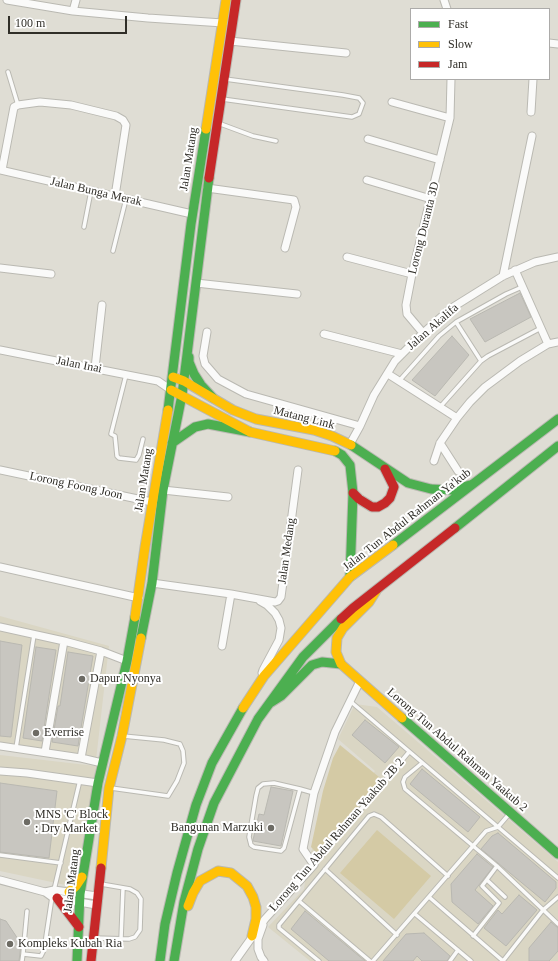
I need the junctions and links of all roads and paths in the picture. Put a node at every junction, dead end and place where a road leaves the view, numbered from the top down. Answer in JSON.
{"nodes":[{"id":1,"x":7,"y":0,"type":"edge"},
{"id":2,"x":76,"y":0,"type":"edge"},
{"id":3,"x":226,"y":0,"type":"edge"},
{"id":4,"x":236,"y":0,"type":"edge"},
{"id":5,"x":73,"y":11,"type":"junction"},
{"id":6,"x":223,"y":23,"type":"junction"},
{"id":7,"x":230,"y":41,"type":"junction"},
{"id":8,"x":346,"y":53,"type":"dead end"},
{"id":9,"x":8,"y":72,"type":"dead end"},
{"id":10,"x":224,"y":79,"type":"junction"},
{"id":11,"x":451,"y":80,"type":"edge"},
{"id":12,"x":533,"y":80,"type":"edge"},
{"id":13,"x":221,"y":99,"type":"junction"},
{"id":14,"x":392,"y":102,"type":"dead end"},
{"id":15,"x":18,"y":105,"type":"junction"},
{"id":16,"x":531,"y":112,"type":"dead end"},
{"id":17,"x":450,"y":118,"type":"junction"},
{"id":18,"x":217,"y":123,"type":"junction"},
{"id":19,"x":532,"y":136,"type":"dead end"},
{"id":20,"x":368,"y":139,"type":"dead end"},
{"id":21,"x":276,"y":141,"type":"dead end"},
{"id":22,"x":440,"y":160,"type":"junction"},
{"id":23,"x":1,"y":170,"type":"edge"},
{"id":24,"x":367,"y":180,"type":"dead end"},
{"id":25,"x":207,"y":188,"type":"junction"},
{"id":26,"x":91,"y":191,"type":"junction"},
{"id":27,"x":114,"y":196,"type":"junction"},
{"id":28,"x":126,"y":199,"type":"junction"},
{"id":29,"x":431,"y":199,"type":"junction"},
{"id":30,"x":192,"y":214,"type":"junction"},
{"id":31,"x":84,"y":227,"type":"dead end"},
{"id":32,"x":286,"y":248,"type":"dead end"},
{"id":33,"x":113,"y":250,"type":"dead end"},
{"id":34,"x":347,"y":257,"type":"dead end"},
{"id":35,"x":558,"y":257,"type":"edge"},
{"id":36,"x":0,"y":268,"type":"edge"},
{"id":37,"x":515,"y":270,"type":"junction"},
{"id":38,"x":51,"y":274,"type":"dead end"},
{"id":39,"x":412,"y":274,"type":"junction"},
{"id":40,"x":503,"y":276,"type":"junction"},
{"id":41,"x":196,"y":283,"type":"junction"},
{"id":42,"x":523,"y":287,"type":"junction"},
{"id":43,"x":297,"y":294,"type":"dead end"},
{"id":44,"x":102,"y":305,"type":"dead end"},
{"id":45,"x":456,"y":322,"type":"junction"},
{"id":46,"x":541,"y":328,"type":"junction"},
{"id":47,"x":207,"y":332,"type":"dead end"},
{"id":48,"x":423,"y":333,"type":"junction"},
{"id":49,"x":324,"y":334,"type":"dead end"},
{"id":50,"x":558,"y":342,"type":"edge"},
{"id":51,"x":548,"y":344,"type":"junction"},
{"id":52,"x":188,"y":347,"type":"junction"},
{"id":53,"x":0,"y":350,"type":"edge"},
{"id":54,"x":402,"y":354,"type":"junction"},
{"id":55,"x":481,"y":361,"type":"junction"},
{"id":56,"x":95,"y":368,"type":"junction"},
{"id":57,"x":388,"y":374,"type":"junction"},
{"id":58,"x":126,"y":375,"type":"junction"},
{"id":59,"x":173,"y":377,"type":"junction"},
{"id":60,"x":158,"y":381,"type":"junction"},
{"id":61,"x":184,"y":381,"type":"junction"},
{"id":62,"x":399,"y":381,"type":"junction"},
{"id":63,"x":171,"y":390,"type":"junction"},
{"id":64,"x":182,"y":395,"type":"junction"},
{"id":65,"x":213,"y":398,"type":"junction"},
{"id":66,"x":440,"y":407,"type":"junction"},
{"id":67,"x":457,"y":418,"type":"junction"},
{"id":68,"x":558,"y":419,"type":"edge"},
{"id":69,"x":360,"y":426,"type":"junction"},
{"id":70,"x":250,"y":432,"type":"junction"},
{"id":71,"x":142,"y":439,"type":"dead end"},
{"id":72,"x":172,"y":442,"type":"junction"},
{"id":73,"x":440,"y":443,"type":"junction"},
{"id":74,"x":350,"y":444,"type":"junction"},
{"id":75,"x":558,"y":446,"type":"edge"},
{"id":76,"x":434,"y":461,"type":"dead end"},
{"id":77,"x":384,"y":468,"type":"junction"},
{"id":78,"x":0,"y":470,"type":"edge"},
{"id":79,"x":298,"y":470,"type":"dead end"},
{"id":80,"x":458,"y":471,"type":"dead end"},
{"id":81,"x":473,"y":484,"type":"junction"},
{"id":82,"x":163,"y":490,"type":"junction"},
{"id":83,"x":353,"y":493,"type":"junction"},
{"id":84,"x":228,"y":497,"type":"dead end"},
{"id":85,"x":152,"y":502,"type":"junction"},
{"id":86,"x":0,"y":567,"type":"edge"},
{"id":87,"x":350,"y":577,"type":"junction"},
{"id":88,"x":152,"y":583,"type":"junction"},
{"id":89,"x":380,"y":586,"type":"junction"},
{"id":90,"x":231,"y":594,"type":"junction"},
{"id":91,"x":139,"y":598,"type":"junction"},
{"id":92,"x":254,"y":598,"type":"junction"},
{"id":93,"x":0,"y":628,"type":"edge"},
{"id":94,"x":34,"y":635,"type":"junction"},
{"id":95,"x":64,"y":641,"type":"junction"},
{"id":96,"x":222,"y":646,"type":"dead end"},
{"id":97,"x":101,"y":651,"type":"junction"},
{"id":98,"x":127,"y":661,"type":"junction"},
{"id":99,"x":341,"y":664,"type":"junction"},
{"id":100,"x":264,"y":676,"type":"junction"},
{"id":101,"x":360,"y":681,"type":"junction"},
{"id":102,"x":350,"y":701,"type":"junction"},
{"id":103,"x":268,"y":704,"type":"junction"},
{"id":104,"x":122,"y":736,"type":"junction"},
{"id":105,"x":0,"y":746,"type":"edge"},
{"id":106,"x":16,"y":748,"type":"junction"},
{"id":107,"x":45,"y":752,"type":"junction"},
{"id":108,"x":409,"y":752,"type":"junction"},
{"id":109,"x":80,"y":758,"type":"junction"},
{"id":110,"x":102,"y":763,"type":"junction"},
{"id":111,"x":422,"y":763,"type":"junction"},
{"id":112,"x":0,"y":771,"type":"edge"},
{"id":113,"x":80,"y":780,"type":"junction"},
{"id":114,"x":98,"y":783,"type":"junction"},
{"id":115,"x":109,"y":788,"type":"junction"},
{"id":116,"x":300,"y":789,"type":"junction"},
{"id":117,"x":314,"y":794,"type":"junction"},
{"id":118,"x":510,"y":812,"type":"junction"},
{"id":119,"x":498,"y":827,"type":"junction"},
{"id":120,"x":472,"y":847,"type":"junction"},
{"id":121,"x":0,"y":854,"type":"edge"},
{"id":122,"x":558,"y":854,"type":"edge"},
{"id":123,"x":61,"y":863,"type":"junction"},
{"id":124,"x":314,"y":865,"type":"junction"},
{"id":125,"x":497,"y":866,"type":"junction"},
{"id":126,"x":325,"y":869,"type":"junction"},
{"id":127,"x":83,"y":875,"type":"junction"},
{"id":128,"x":448,"y":876,"type":"junction"},
{"id":129,"x":558,"y":878,"type":"edge"},
{"id":130,"x":0,"y":880,"type":"edge"},
{"id":131,"x":487,"y":880,"type":"junction"},
{"id":132,"x":99,"y":883,"type":"junction"},
{"id":133,"x":123,"y":888,"type":"junction"},
{"id":134,"x":68,"y":892,"type":"junction"},
{"id":135,"x":54,"y":895,"type":"junction"},
{"id":136,"x":429,"y":897,"type":"junction"},
{"id":137,"x":505,"y":897,"type":"dead end"},
{"id":138,"x":558,"y":897,"type":"edge"},
{"id":139,"x":80,"y":898,"type":"junction"},
{"id":140,"x":97,"y":901,"type":"junction"},
{"id":141,"x":298,"y":901,"type":"junction"},
{"id":142,"x":543,"y":910,"type":"junction"},
{"id":143,"x":27,"y":911,"type":"dead end"},
{"id":144,"x":415,"y":914,"type":"junction"},
{"id":145,"x":265,"y":919,"type":"junction"},
{"id":146,"x":558,"y":924,"type":"edge"},
{"id":147,"x":79,"y":927,"type":"junction"},
{"id":148,"x":179,"y":930,"type":"junction"},
{"id":149,"x":397,"y":935,"type":"junction"},
{"id":150,"x":252,"y":936,"type":"junction"},
{"id":151,"x":473,"y":936,"type":"junction"},
{"id":152,"x":93,"y":938,"type":"junction"},
{"id":153,"x":121,"y":939,"type":"junction"},
{"id":154,"x":458,"y":950,"type":"junction"},
{"id":155,"x":23,"y":954,"type":"junction"},
{"id":156,"x":22,"y":961,"type":"edge"},
{"id":157,"x":77,"y":961,"type":"edge"},
{"id":158,"x":91,"y":961,"type":"edge"},
{"id":159,"x":160,"y":961,"type":"edge"},
{"id":160,"x":174,"y":961,"type":"edge"},
{"id":161,"x":235,"y":961,"type":"edge"},
{"id":162,"x":264,"y":961,"type":"edge"},
{"id":163,"x":319,"y":961,"type":"edge"},
{"id":164,"x":372,"y":961,"type":"edge"},
{"id":165,"x":450,"y":961,"type":"edge"},
{"id":166,"x":471,"y":961,"type":"edge"},
{"id":167,"x":503,"y":961,"type":"edge"}],
"edges":[{"from":1,"to":5,"type":"street"},
{"from":2,"to":5,"type":"street"},
{"from":3,"to":6,"type":"main road","name":"Jalan Matang"},
{"from":4,"to":7,"type":"main road","name":"Jalan Matang"},
{"from":5,"to":6,"type":"street"},
{"from":6,"to":30,"type":"main road","name":"Jalan Matang"},
{"from":7,"to":8,"type":"street"},
{"from":7,"to":10,"type":"main road","name":"Jalan Matang"},
{"from":9,"to":15,"type":"lane"},
{"from":10,"to":13,"type":"main road","name":"Jalan Matang"},
{"from":10,"to":13,"type":"lane"},
{"from":11,"to":17,"type":"street","name":"Lorong Duranta 3D"},
{"from":12,"to":16,"type":"street"},
{"from":13,"to":18,"type":"main road","name":"Jalan Matang"},
{"from":14,"to":17,"type":"street"},
{"from":15,"to":23,"type":"street"},
{"from":15,"to":27,"type":"street"},
{"from":17,"to":22,"type":"street","name":"Lorong Duranta 3D"},
{"from":18,"to":21,"type":"lane"},
{"from":18,"to":25,"type":"main road","name":"Jalan Matang"},
{"from":19,"to":40,"type":"street"},
{"from":20,"to":22,"type":"street"},
{"from":22,"to":29,"type":"street","name":"Lorong Duranta 3D"},
{"from":23,"to":26,"type":"street","name":"Jalan Bunga Merak"},
{"from":24,"to":29,"type":"street"},
{"from":25,"to":32,"type":"street"},
{"from":25,"to":41,"type":"main road","name":"Jalan Matang"},
{"from":26,"to":27,"type":"street","name":"Jalan Bunga Merak"},
{"from":26,"to":31,"type":"lane"},
{"from":27,"to":28,"type":"street","name":"Jalan Bunga Merak"},
{"from":28,"to":30,"type":"street","name":"Jalan Bunga Merak"},
{"from":28,"to":33,"type":"lane"},
{"from":29,"to":39,"type":"street","name":"Lorong Duranta 3D"},
{"from":30,"to":59,"type":"main road","name":"Jalan Matang"},
{"from":34,"to":39,"type":"street"},
{"from":35,"to":37,"type":"street","name":"Jalan Akalifa"},
{"from":36,"to":38,"type":"street"},
{"from":37,"to":40,"type":"street","name":"Jalan Akalifa"},
{"from":37,"to":42,"type":"street"},
{"from":39,"to":48,"type":"street","name":"Lorong Duranta 3D"},
{"from":40,"to":48,"type":"street","name":"Jalan Akalifa"},
{"from":41,"to":43,"type":"street"},
{"from":41,"to":52,"type":"main road","name":"Jalan Matang"},
{"from":42,"to":45,"type":"lane"},
{"from":42,"to":46,"type":"street"},
{"from":44,"to":56,"type":"street"},
{"from":45,"to":55,"type":"lane"},
{"from":45,"to":62,"type":"lane"},
{"from":46,"to":51,"type":"street"},
{"from":46,"to":55,"type":"lane"},
{"from":47,"to":69,"type":"street"},
{"from":48,"to":54,"type":"street","name":"Jalan Akalifa"},
{"from":49,"to":54,"type":"street"},
{"from":50,"to":51,"type":"street"},
{"from":51,"to":67,"type":"street"},
{"from":52,"to":61,"type":"main road","name":"Jalan Matang"},
{"from":52,"to":65,"type":"main road"},
{"from":53,"to":56,"type":"street","name":"Jalan Inai"},
{"from":54,"to":57,"type":"street","name":"Jalan Akalifa"},
{"from":55,"to":66,"type":"lane"},
{"from":56,"to":58,"type":"street","name":"Jalan Inai"},
{"from":57,"to":62,"type":"street"},
{"from":57,"to":69,"type":"street","name":"Jalan Akalifa"},
{"from":58,"to":60,"type":"street","name":"Jalan Inai"},
{"from":58,"to":71,"type":"lane"},
{"from":59,"to":60,"type":"street"},
{"from":59,"to":61,"type":"main road","name":"Matang Link"},
{"from":59,"to":63,"type":"main road","name":"Jalan Matang"},
{"from":60,"to":63,"type":"street"},
{"from":61,"to":64,"type":"main road","name":"Jalan Matang"},
{"from":61,"to":65,"type":"main road","name":"Matang Link"},
{"from":62,"to":66,"type":"street"},
{"from":63,"to":64,"type":"main road","name":"Matang Link"},
{"from":63,"to":85,"type":"main road","name":"Jalan Matang"},
{"from":64,"to":70,"type":"main road","name":"Matang Link"},
{"from":64,"to":72,"type":"main road","name":"Jalan Matang"},
{"from":65,"to":74,"type":"main road","name":"Matang Link"},
{"from":66,"to":67,"type":"street"},
{"from":67,"to":73,"type":"street"},
{"from":68,"to":81,"type":"main road","name":"Jalan Tun Abdul Rahman Ya'kub"},
{"from":69,"to":74,"type":"street","name":"Jalan Akalifa"},
{"from":70,"to":72,"type":"main road"},
{"from":70,"to":83,"type":"main road","name":"Matang Link"},
{"from":72,"to":82,"type":"main road","name":"Jalan Matang"},
{"from":73,"to":76,"type":"street"},
{"from":73,"to":80,"type":"street"},
{"from":74,"to":77,"type":"main road","name":"Matang Link"},
{"from":75,"to":89,"type":"main road"},
{"from":77,"to":81,"type":"main road","name":"Matang Link"},
{"from":77,"to":83,"type":"main road"},
{"from":78,"to":85,"type":"street","name":"Lorong Foong Joon"},
{"from":79,"to":92,"type":"street","name":"Jalan Medang"},
{"from":81,"to":87,"type":"main road","name":"Jalan Tun Abdul Rahman Ya'kub"},
{"from":82,"to":84,"type":"street"},
{"from":82,"to":88,"type":"main road","name":"Jalan Matang"},
{"from":83,"to":87,"type":"main road","name":"Matang Link"},
{"from":85,"to":91,"type":"main road","name":"Jalan Matang"},
{"from":86,"to":91,"type":"street"},
{"from":87,"to":100,"type":"main road","name":"Jalan Tun Abdul Rahman Ya'kub"},
{"from":88,"to":90,"type":"street","name":"Jalan Medang"},
{"from":88,"to":104,"type":"main road","name":"Jalan Matang"},
{"from":89,"to":99,"type":"main road"},
{"from":89,"to":103,"type":"main road"},
{"from":90,"to":92,"type":"street","name":"Jalan Medang"},
{"from":90,"to":96,"type":"street"},
{"from":91,"to":98,"type":"main road","name":"Jalan Matang"},
{"from":92,"to":100,"type":"street"},
{"from":93,"to":94,"type":"street"},
{"from":94,"to":95,"type":"street"},
{"from":94,"to":106,"type":"lane"},
{"from":95,"to":97,"type":"street"},
{"from":95,"to":107,"type":"street"},
{"from":97,"to":98,"type":"street"},
{"from":97,"to":109,"type":"street"},
{"from":98,"to":110,"type":"main road","name":"Jalan Matang"},
{"from":99,"to":101,"type":"main road","name":"Lorong Tun Abdul Rahman Yaakub 2"},
{"from":99,"to":103,"type":"main road"},
{"from":100,"to":159,"type":"main road","name":"Jalan Tun Abdul Rahman Ya'kub"},
{"from":101,"to":102,"type":"street"},
{"from":101,"to":118,"type":"main road","name":"Lorong Tun Abdul Rahman Yaakub 2"},
{"from":102,"to":108,"type":"lane"},
{"from":102,"to":117,"type":"street"},
{"from":103,"to":148,"type":"main road"},
{"from":104,"to":115,"type":"main road","name":"Jalan Matang"},
{"from":104,"to":115,"type":"lane"},
{"from":105,"to":106,"type":"street"},
{"from":106,"to":107,"type":"street"},
{"from":107,"to":109,"type":"street"},
{"from":108,"to":111,"type":"lane"},
{"from":108,"to":124,"type":"lane","name":"Lorong Tun Abdul Rahman Yaakub 2B 2"},
{"from":109,"to":110,"type":"street"},
{"from":110,"to":114,"type":"main road","name":"Jalan Matang"},
{"from":111,"to":119,"type":"lane"},
{"from":111,"to":120,"type":"lane"},
{"from":112,"to":113,"type":"street"},
{"from":113,"to":114,"type":"street"},
{"from":113,"to":123,"type":"lane"},
{"from":114,"to":127,"type":"main road","name":"Jalan Matang"},
{"from":115,"to":132,"type":"main road","name":"Jalan Matang"},
{"from":116,"to":116,"type":"lane"},
{"from":116,"to":117,"type":"lane"},
{"from":117,"to":124,"type":"street"},
{"from":118,"to":119,"type":"lane"},
{"from":118,"to":122,"type":"main road","name":"Lorong Tun Abdul Rahman Yaakub 2"},
{"from":119,"to":120,"type":"lane"},
{"from":119,"to":129,"type":"lane"},
{"from":120,"to":125,"type":"lane"},
{"from":120,"to":128,"type":"lane"},
{"from":121,"to":123,"type":"lane"},
{"from":123,"to":135,"type":"lane"},
{"from":124,"to":145,"type":"street","name":"Lorong Tun Abdul Rahman Yaakub 2B 2"},
{"from":125,"to":131,"type":"lane"},
{"from":125,"to":142,"type":"lane"},
{"from":126,"to":128,"type":"lane"},
{"from":126,"to":141,"type":"lane"},
{"from":126,"to":149,"type":"lane"},
{"from":127,"to":134,"type":"main road"},
{"from":127,"to":139,"type":"main road","name":"Jalan Matang"},
{"from":128,"to":136,"type":"lane"},
{"from":130,"to":135,"type":"street"},
{"from":131,"to":137,"type":"lane"},
{"from":131,"to":151,"type":"lane"},
{"from":132,"to":133,"type":"lane"},
{"from":132,"to":140,"type":"main road","name":"Jalan Matang"},
{"from":133,"to":153,"type":"lane"},
{"from":133,"to":153,"type":"lane"},
{"from":134,"to":135,"type":"street"},
{"from":134,"to":139,"type":"street"},
{"from":135,"to":139,"type":"street"},
{"from":135,"to":147,"type":"main road"},
{"from":135,"to":155,"type":"lane"},
{"from":136,"to":144,"type":"lane"},
{"from":136,"to":151,"type":"lane"},
{"from":138,"to":142,"type":"lane"},
{"from":139,"to":140,"type":"street"},
{"from":139,"to":147,"type":"main road","name":"Jalan Matang"},
{"from":140,"to":152,"type":"main road","name":"Jalan Matang"},
{"from":141,"to":163,"type":"lane"},
{"from":141,"to":164,"type":"lane"},
{"from":142,"to":146,"type":"lane"},
{"from":142,"to":167,"type":"lane"},
{"from":143,"to":155,"type":"lane"},
{"from":144,"to":149,"type":"lane"},
{"from":144,"to":154,"type":"lane"},
{"from":145,"to":150,"type":"street","name":"Lorong Tun Abdul Rahman Yaakub 2B 2"},
{"from":145,"to":162,"type":"street"},
{"from":147,"to":157,"type":"main road","name":"Jalan Matang"},
{"from":148,"to":150,"type":"main road"},
{"from":148,"to":160,"type":"main road"},
{"from":149,"to":164,"type":"lane"},
{"from":150,"to":161,"type":"street","name":"Lorong Tun Abdul Rahman Yaakub 2B 2"},
{"from":151,"to":167,"type":"lane"},
{"from":152,"to":153,"type":"lane"},
{"from":152,"to":158,"type":"main road","name":"Jalan Matang"},
{"from":154,"to":165,"type":"lane"},
{"from":154,"to":166,"type":"lane"},
{"from":155,"to":156,"type":"lane"}]}
